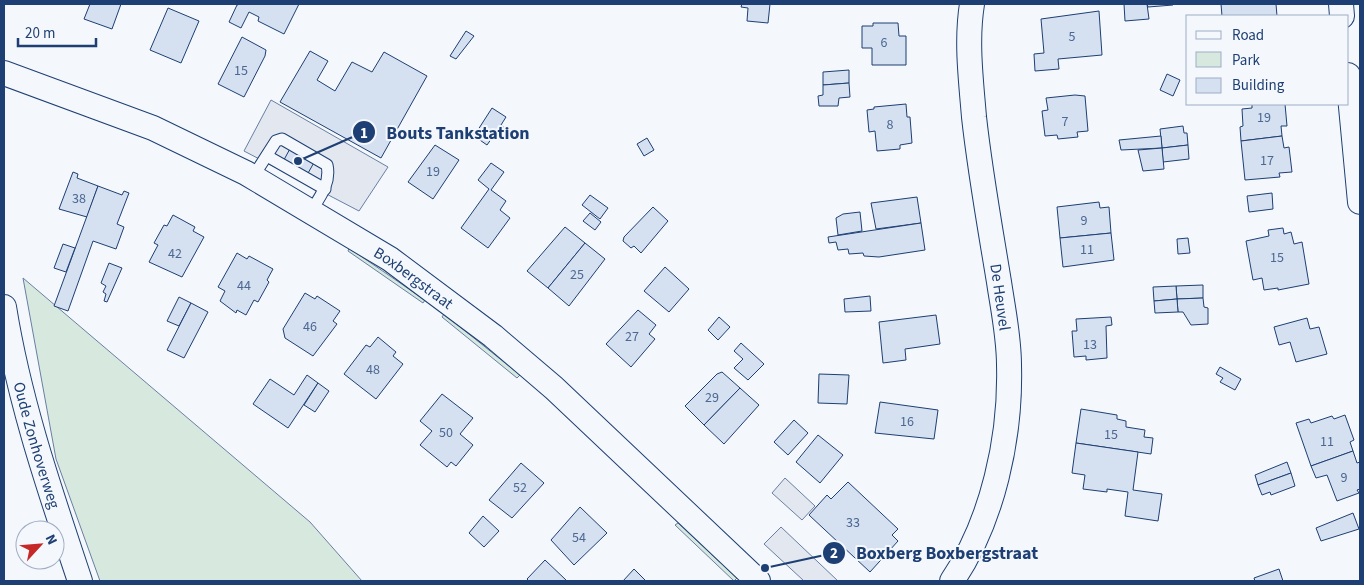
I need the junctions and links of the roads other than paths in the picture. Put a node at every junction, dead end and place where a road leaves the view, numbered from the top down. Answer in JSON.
{"nodes":[{"id":1,"x":972,"y":4,"type":"edge"},
{"id":2,"x":4,"y":73,"type":"edge"},
{"id":3,"x":1349,"y":86,"type":"edge"},
{"id":4,"x":267,"y":156,"type":"junction"},
{"id":5,"x":253,"y":177,"type":"junction"},
{"id":6,"x":325,"y":189,"type":"junction"},
{"id":7,"x":1360,"y":202,"type":"edge"},
{"id":8,"x":311,"y":211,"type":"junction"},
{"id":9,"x":4,"y":308,"type":"edge"},
{"id":10,"x":80,"y":581,"type":"edge"},
{"id":11,"x":758,"y":581,"type":"edge"},
{"id":12,"x":952,"y":581,"type":"edge"}],
"edges":[{"from":1,"to":12,"type":"street","name":"De Heuvel"},
{"from":2,"to":5,"type":"street","name":"Boxbergstraat"},
{"from":3,"to":7,"type":"street"},
{"from":4,"to":5,"type":"lane"},
{"from":4,"to":6,"type":"lane"},
{"from":4,"to":6,"type":"lane"},
{"from":5,"to":8,"type":"street","name":"Boxbergstraat"},
{"from":6,"to":8,"type":"lane"},
{"from":8,"to":11,"type":"street","name":"Boxbergstraat"},
{"from":9,"to":10,"type":"street","name":"Oude Zonhoverweg"}]}
